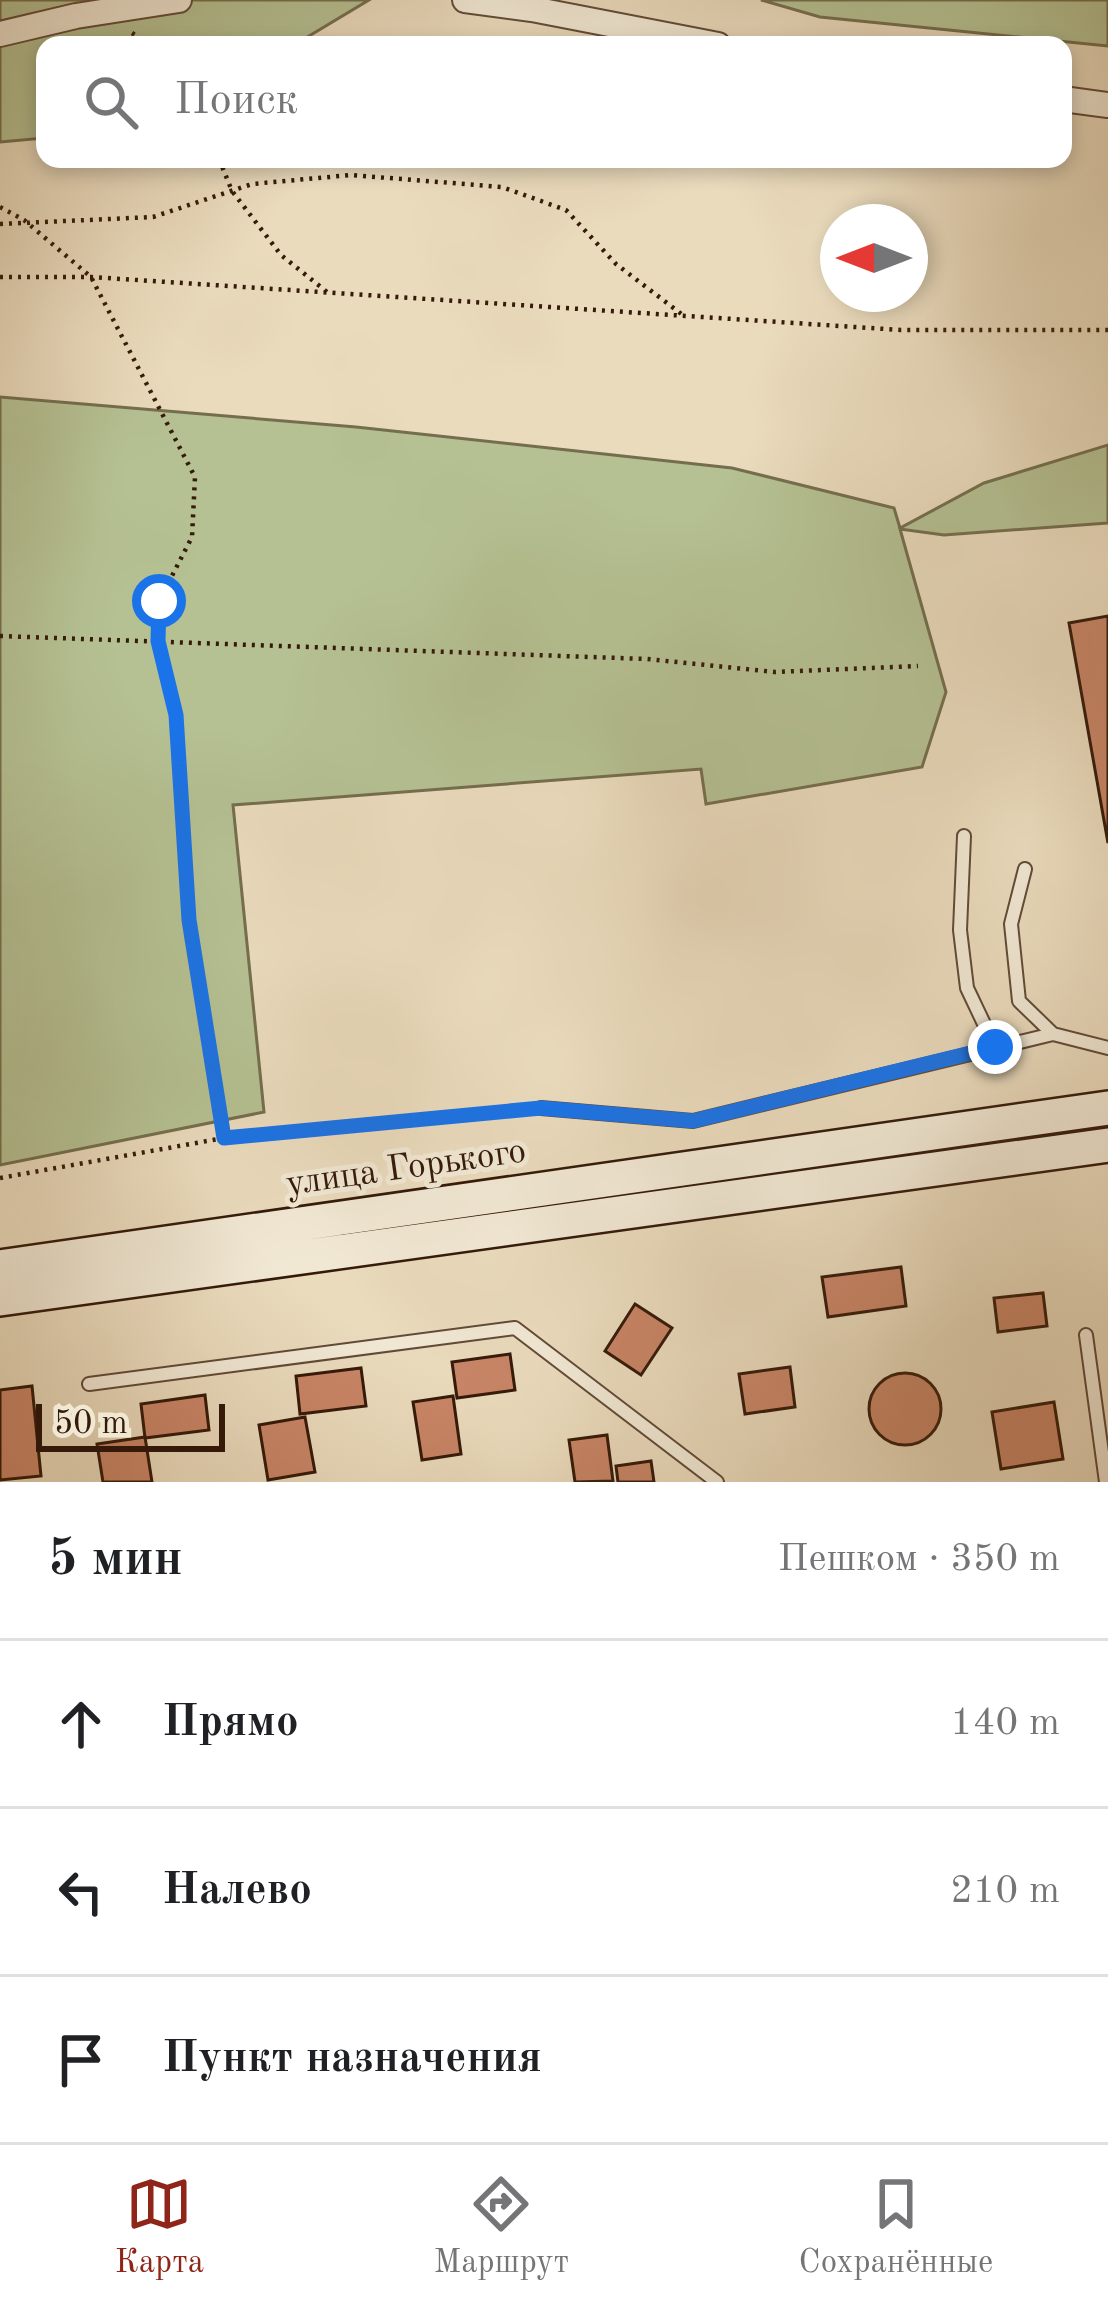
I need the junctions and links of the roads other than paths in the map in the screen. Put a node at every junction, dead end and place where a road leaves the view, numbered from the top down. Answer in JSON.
{"nodes":[{"id":1,"x":179,"y":0,"type":"edge"},
{"id":2,"x":465,"y":0,"type":"edge"},
{"id":3,"x":0,"y":34,"type":"edge"},
{"id":4,"x":672,"y":36,"type":"edge"},
{"id":5,"x":1072,"y":100,"type":"edge"},
{"id":6,"x":1108,"y":105,"type":"edge"},
{"id":7,"x":964,"y":836,"type":"dead end"},
{"id":8,"x":1025,"y":868,"type":"dead end"},
{"id":9,"x":1053,"y":1034,"type":"junction"},
{"id":10,"x":995,"y":1047,"type":"junction"},
{"id":11,"x":1108,"y":1048,"type":"edge"},
{"id":12,"x":541,"y":1108,"type":"road end"},
{"id":13,"x":1108,"y":1108,"type":"edge"},
{"id":14,"x":1108,"y":1145,"type":"edge"},
{"id":15,"x":0,"y":1267,"type":"edge"},
{"id":16,"x":0,"y":1299,"type":"edge"},
{"id":17,"x":1086,"y":1335,"type":"dead end"},
{"id":18,"x":89,"y":1384,"type":"dead end"},
{"id":19,"x":716,"y":1482,"type":"edge"},
{"id":20,"x":1106,"y":1482,"type":"edge"}],
"edges":[{"from":1,"to":3,"type":"street"},
{"from":2,"to":4,"type":"street"},
{"from":5,"to":6,"type":"street"},
{"from":7,"to":10,"type":"lane"},
{"from":8,"to":9,"type":"lane"},
{"from":9,"to":10,"type":"lane"},
{"from":9,"to":11,"type":"lane"},
{"from":10,"to":12,"type":"lane"},
{"from":13,"to":15,"type":"main road","name":"улица Горького"},
{"from":14,"to":16,"type":"main road","name":"улица Горького"},
{"from":17,"to":20,"type":"lane"},
{"from":18,"to":19,"type":"lane"}]}
